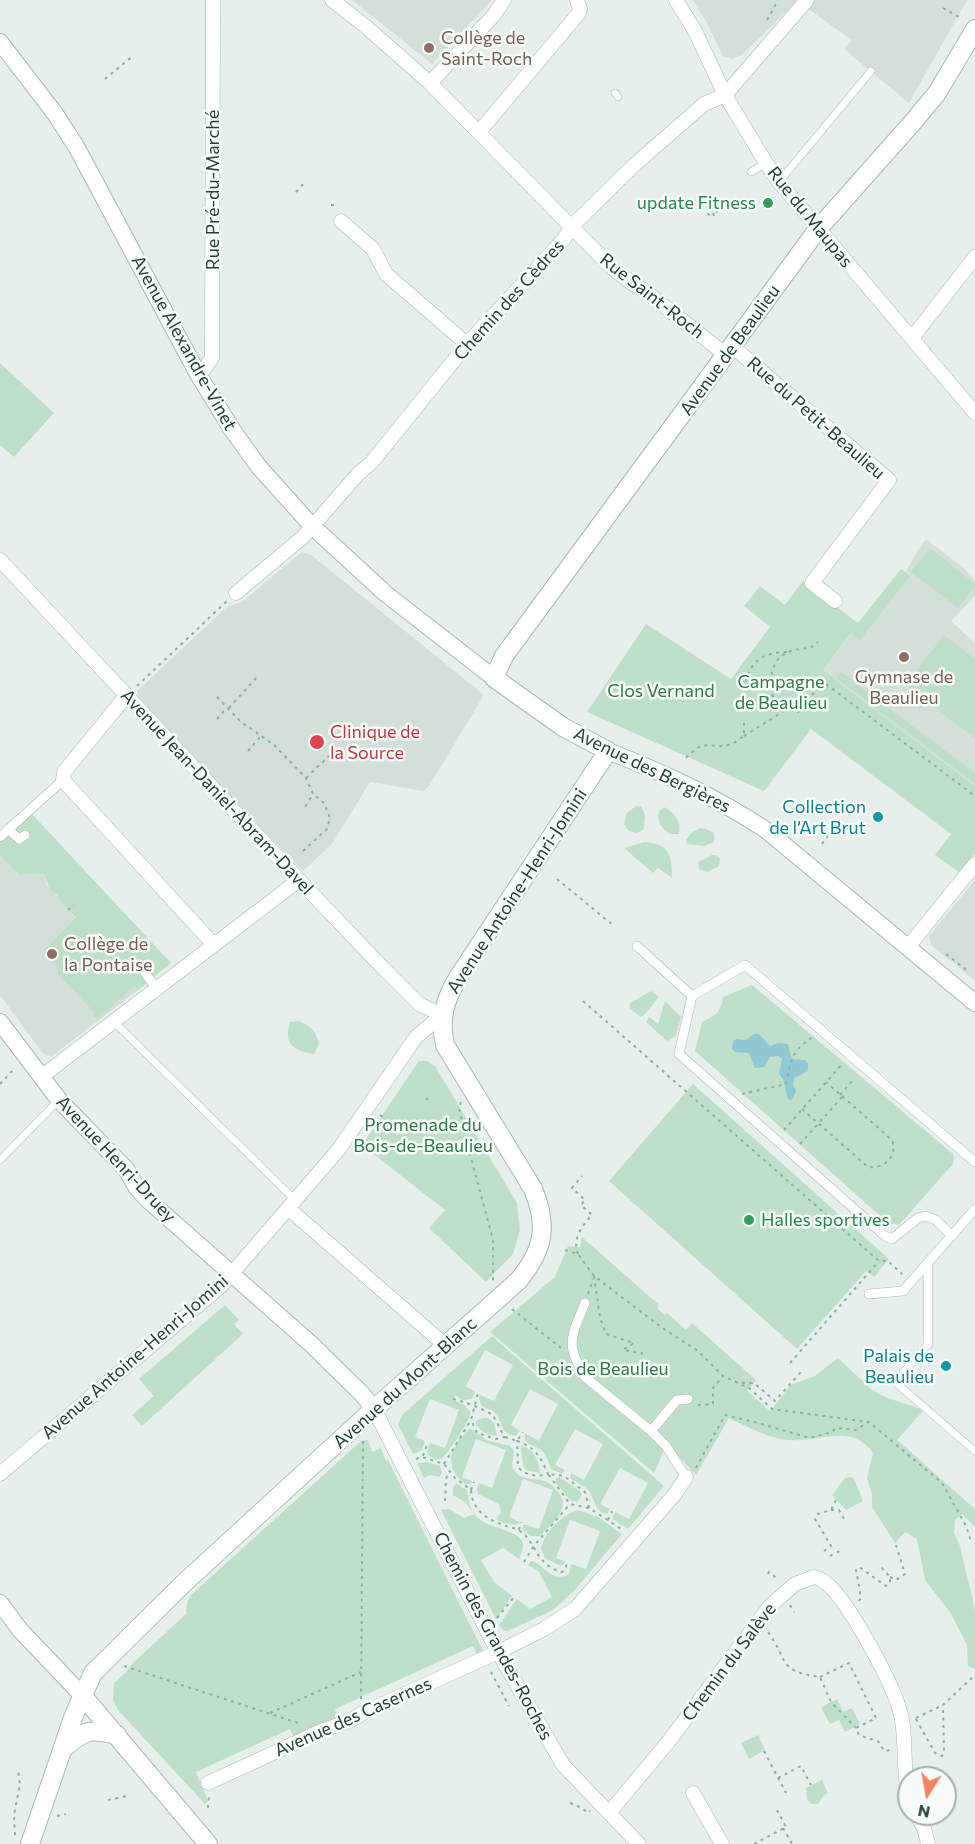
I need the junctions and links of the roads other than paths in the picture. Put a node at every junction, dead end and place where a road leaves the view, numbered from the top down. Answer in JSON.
{"nodes":[{"id":1,"x":213,"y":0,"type":"edge"},
{"id":2,"x":332,"y":0,"type":"edge"},
{"id":3,"x":504,"y":0,"type":"edge"},
{"id":4,"x":676,"y":0,"type":"edge"},
{"id":5,"x":807,"y":0,"type":"edge"},
{"id":6,"x":578,"y":6,"type":"edge"},
{"id":7,"x":968,"y":24,"type":"edge"},
{"id":8,"x":0,"y":42,"type":"edge"},
{"id":9,"x":871,"y":71,"type":"dead end"},
{"id":10,"x":430,"y":83,"type":"junction"},
{"id":11,"x":725,"y":95,"type":"junction"},
{"id":12,"x":479,"y":132,"type":"junction"},
{"id":13,"x":766,"y":163,"type":"junction"},
{"id":14,"x":751,"y":172,"type":"dead end"},
{"id":15,"x":779,"y":182,"type":"junction"},
{"id":16,"x":341,"y":221,"type":"dead end"},
{"id":17,"x":571,"y":227,"type":"junction"},
{"id":18,"x":818,"y":229,"type":"junction"},
{"id":19,"x":975,"y":257,"type":"edge"},
{"id":20,"x":912,"y":338,"type":"junction"},
{"id":21,"x":467,"y":344,"type":"junction"},
{"id":22,"x":729,"y":351,"type":"junction"},
{"id":23,"x":199,"y":376,"type":"junction"},
{"id":24,"x":975,"y":413,"type":"edge"},
{"id":25,"x":312,"y":526,"type":"junction"},
{"id":26,"x":0,"y":560,"type":"edge"},
{"id":27,"x":236,"y":593,"type":"road end"},
{"id":28,"x":835,"y":600,"type":"dead end"},
{"id":29,"x":494,"y":678,"type":"junction"},
{"id":30,"x":126,"y":696,"type":"junction"},
{"id":31,"x":608,"y":751,"type":"junction"},
{"id":32,"x":63,"y":780,"type":"junction"},
{"id":33,"x":8,"y":829,"type":"junction"},
{"id":34,"x":26,"y":835,"type":"dead end"},
{"id":35,"x":0,"y":837,"type":"edge"},
{"id":36,"x":975,"y":864,"type":"edge"},
{"id":37,"x":299,"y":880,"type":"junction"},
{"id":38,"x":214,"y":945,"type":"junction"},
{"id":39,"x":637,"y":946,"type":"dead end"},
{"id":40,"x":908,"y":947,"type":"junction"},
{"id":41,"x":145,"y":973,"type":"dead end"},
{"id":42,"x":157,"y":989,"type":"junction"},
{"id":43,"x":692,"y":996,"type":"junction"},
{"id":44,"x":975,"y":1003,"type":"edge"},
{"id":45,"x":442,"y":1015,"type":"junction"},
{"id":46,"x":0,"y":1022,"type":"edge"},
{"id":47,"x":114,"y":1022,"type":"junction"},
{"id":48,"x":41,"y":1077,"type":"junction"},
{"id":49,"x":59,"y":1100,"type":"junction"},
{"id":50,"x":0,"y":1160,"type":"edge"},
{"id":51,"x":975,"y":1162,"type":"edge"},
{"id":52,"x":291,"y":1204,"type":"junction"},
{"id":53,"x":975,"y":1209,"type":"edge"},
{"id":54,"x":952,"y":1236,"type":"junction"},
{"id":55,"x":928,"y":1263,"type":"junction"},
{"id":56,"x":232,"y":1274,"type":"junction"},
{"id":57,"x":870,"y":1294,"type":"dead end"},
{"id":58,"x":585,"y":1303,"type":"road end"},
{"id":59,"x":928,"y":1344,"type":"joint"},
{"id":60,"x":446,"y":1346,"type":"junction"},
{"id":61,"x":688,"y":1399,"type":"dead end"},
{"id":62,"x":374,"y":1409,"type":"junction"},
{"id":63,"x":651,"y":1431,"type":"junction"},
{"id":64,"x":975,"y":1451,"type":"edge"},
{"id":65,"x":0,"y":1474,"type":"edge"},
{"id":66,"x":686,"y":1478,"type":"joint"},
{"id":67,"x":0,"y":1603,"type":"edge"},
{"id":68,"x":498,"y":1652,"type":"junction"},
{"id":69,"x":82,"y":1695,"type":"junction"},
{"id":70,"x":117,"y":1735,"type":"junction"},
{"id":71,"x":64,"y":1748,"type":"junction"},
{"id":72,"x":905,"y":1766,"type":"edge"},
{"id":73,"x":208,"y":1783,"type":"dead end"},
{"id":74,"x":693,"y":1793,"type":"dead end"},
{"id":75,"x":609,"y":1814,"type":"junction"},
{"id":76,"x":923,"y":1826,"type":"edge"},
{"id":77,"x":23,"y":1841,"type":"edge"},
{"id":78,"x":208,"y":1844,"type":"edge"},
{"id":79,"x":639,"y":1844,"type":"edge"},
{"id":80,"x":722,"y":1844,"type":"edge"},
{"id":81,"x":928,"y":1844,"type":"edge"}],
"edges":[{"from":1,"to":23,"type":"street","name":"Rue Pré-du-Marché"},
{"from":2,"to":10,"type":"street","name":"Rue Saint-Roch"},
{"from":3,"to":10,"type":"street"},
{"from":4,"to":11,"type":"street","name":"Rue du Maupas"},
{"from":5,"to":11,"type":"street"},
{"from":6,"to":12,"type":"street"},
{"from":7,"to":18,"type":"main road","name":"Avenue de Beaulieu"},
{"from":8,"to":23,"type":"street","name":"Avenue Alexandre-Vinet"},
{"from":9,"to":15,"type":"lane"},
{"from":10,"to":12,"type":"street","name":"Rue Saint-Roch"},
{"from":11,"to":13,"type":"street","name":"Rue du Maupas"},
{"from":11,"to":17,"type":"street","name":"Chemin des Cèdres"},
{"from":12,"to":17,"type":"street","name":"Rue Saint-Roch"},
{"from":13,"to":14,"type":"lane"},
{"from":13,"to":15,"type":"street","name":"Rue du Maupas"},
{"from":15,"to":18,"type":"street","name":"Rue du Maupas"},
{"from":16,"to":21,"type":"street"},
{"from":17,"to":21,"type":"street","name":"Chemin des Cèdres"},
{"from":17,"to":22,"type":"street","name":"Rue Saint-Roch"},
{"from":18,"to":20,"type":"street","name":"Rue du Maupas"},
{"from":18,"to":22,"type":"main road","name":"Avenue de Beaulieu"},
{"from":19,"to":20,"type":"street"},
{"from":20,"to":24,"type":"street","name":"Rue du Maupas"},
{"from":21,"to":25,"type":"street","name":"Chemin des Cèdres"},
{"from":22,"to":28,"type":"street","name":"Rue du Petit-Beaulieu"},
{"from":22,"to":29,"type":"main road","name":"Avenue de Beaulieu"},
{"from":23,"to":25,"type":"street","name":"Avenue Alexandre-Vinet"},
{"from":25,"to":27,"type":"street","name":"Chemin des Cèdres"},
{"from":25,"to":29,"type":"street","name":"Avenue Alexandre-Vinet"},
{"from":26,"to":30,"type":"street","name":"Avenue Jean-Daniel-Abram-Davel"},
{"from":29,"to":31,"type":"main road","name":"Avenue des Bergières"},
{"from":30,"to":32,"type":"street"},
{"from":30,"to":37,"type":"street","name":"Avenue Jean-Daniel-Abram-Davel"},
{"from":31,"to":40,"type":"street","name":"Avenue des Bergières"},
{"from":31,"to":45,"type":"main road","name":"Avenue Antoine-Henri-Jomini"},
{"from":32,"to":33,"type":"street"},
{"from":32,"to":38,"type":"street"},
{"from":33,"to":34,"type":"street"},
{"from":33,"to":35,"type":"street"},
{"from":36,"to":40,"type":"street"},
{"from":37,"to":38,"type":"street"},
{"from":37,"to":45,"type":"street","name":"Avenue Jean-Daniel-Abram-Davel"},
{"from":38,"to":42,"type":"street"},
{"from":39,"to":43,"type":"street"},
{"from":40,"to":44,"type":"street","name":"Avenue des Bergières"},
{"from":41,"to":42,"type":"street"},
{"from":42,"to":47,"type":"street"},
{"from":43,"to":51,"type":"street"},
{"from":43,"to":54,"type":"street"},
{"from":45,"to":52,"type":"street","name":"Avenue Antoine-Henri-Jomini"},
{"from":45,"to":60,"type":"main road","name":"Avenue du Mont-Blanc"},
{"from":46,"to":48,"type":"street","name":"Avenue Henri-Druey"},
{"from":47,"to":48,"type":"street"},
{"from":47,"to":52,"type":"lane"},
{"from":48,"to":49,"type":"street","name":"Avenue Henri-Druey"},
{"from":49,"to":50,"type":"lane"},
{"from":49,"to":56,"type":"street","name":"Avenue Henri-Druey"},
{"from":52,"to":56,"type":"street","name":"Avenue Antoine-Henri-Jomini"},
{"from":52,"to":60,"type":"street"},
{"from":53,"to":54,"type":"street"},
{"from":54,"to":55,"type":"street"},
{"from":55,"to":57,"type":"street"},
{"from":55,"to":59,"type":"street"},
{"from":56,"to":62,"type":"street","name":"Avenue Henri-Druey"},
{"from":56,"to":65,"type":"street","name":"Avenue Antoine-Henri-Jomini"},
{"from":58,"to":63,"type":"street"},
{"from":59,"to":64,"type":"lane"},
{"from":60,"to":62,"type":"main road","name":"Avenue du Mont-Blanc"},
{"from":61,"to":63,"type":"street"},
{"from":62,"to":68,"type":"street","name":"Chemin des Grandes-Roches"},
{"from":62,"to":69,"type":"main road","name":"Avenue du Mont-Blanc"},
{"from":63,"to":66,"type":"street"},
{"from":66,"to":68,"type":"street","name":"Avenue des Casernes"},
{"from":67,"to":69,"type":"street"},
{"from":68,"to":73,"type":"street","name":"Avenue des Casernes"},
{"from":68,"to":75,"type":"street","name":"Chemin des Grandes-Roches"},
{"from":69,"to":70,"type":"main road"},
{"from":69,"to":71,"type":"main road","name":"Avenue du Mont-Blanc"},
{"from":70,"to":71,"type":"main road"},
{"from":70,"to":78,"type":"main road"},
{"from":71,"to":77,"type":"main road","name":"Avenue du Mont-Blanc"},
{"from":72,"to":75,"type":"street","name":"Chemin du Salève"},
{"from":74,"to":80,"type":"street"},
{"from":75,"to":79,"type":"street","name":"Chemin des Grandes-Roches"},
{"from":76,"to":81,"type":"street"}]}
